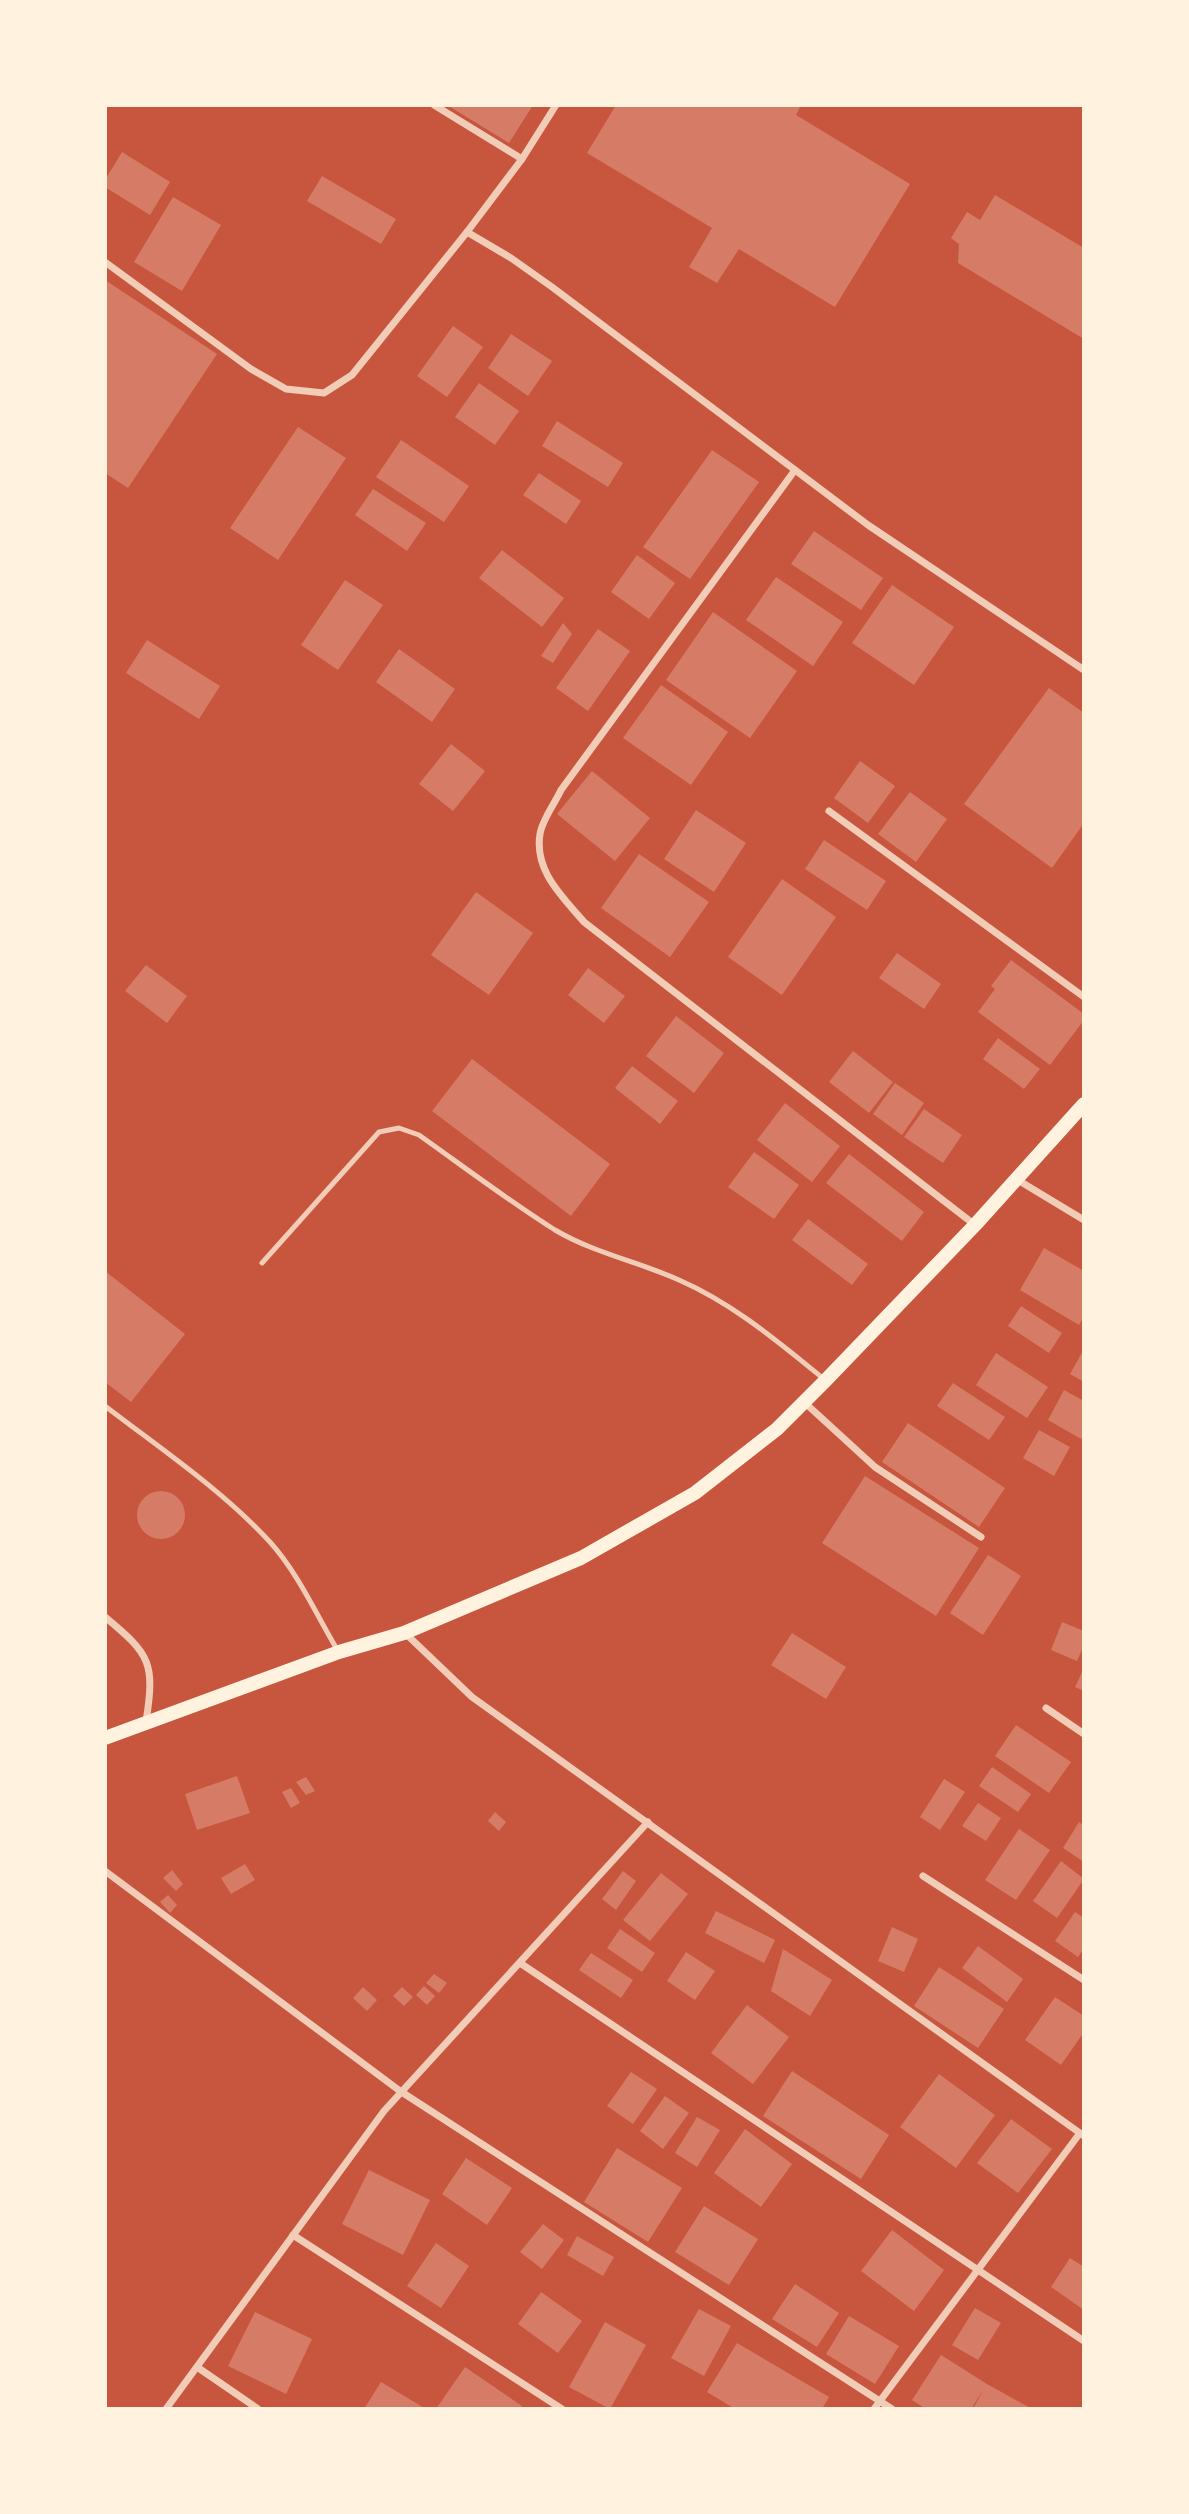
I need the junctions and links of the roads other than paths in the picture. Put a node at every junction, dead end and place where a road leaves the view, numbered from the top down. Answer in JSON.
{"nodes":[{"id":1,"x":434,"y":105,"type":"edge"},
{"id":2,"x":556,"y":105,"type":"edge"},
{"id":3,"x":522,"y":159,"type":"junction"},
{"id":4,"x":467,"y":232,"type":"junction"},
{"id":5,"x":105,"y":262,"type":"edge"},
{"id":6,"x":795,"y":470,"type":"junction"},
{"id":7,"x":1084,"y":670,"type":"edge"},
{"id":8,"x":829,"y":811,"type":"dead end"},
{"id":9,"x":1084,"y":997,"type":"edge"},
{"id":10,"x":1084,"y":1104,"type":"edge"},
{"id":11,"x":1016,"y":1179,"type":"junction"},
{"id":12,"x":1084,"y":1220,"type":"edge"},
{"id":13,"x":975,"y":1225,"type":"junction"},
{"id":14,"x":262,"y":1263,"type":"dead end"},
{"id":15,"x":826,"y":1380,"type":"junction"},
{"id":16,"x":804,"y":1402,"type":"junction"},
{"id":17,"x":105,"y":1406,"type":"edge"},
{"id":18,"x":981,"y":1537,"type":"dead end"},
{"id":19,"x":105,"y":1617,"type":"edge"},
{"id":20,"x":404,"y":1633,"type":"junction"},
{"id":21,"x":339,"y":1652,"type":"junction"},
{"id":22,"x":1046,"y":1708,"type":"dead end"},
{"id":23,"x":146,"y":1722,"type":"junction"},
{"id":24,"x":1084,"y":1734,"type":"edge"},
{"id":25,"x":105,"y":1738,"type":"edge"},
{"id":26,"x":648,"y":1822,"type":"junction"},
{"id":27,"x":105,"y":1871,"type":"edge"},
{"id":28,"x":923,"y":1876,"type":"dead end"},
{"id":29,"x":520,"y":1963,"type":"junction"},
{"id":30,"x":1084,"y":1980,"type":"edge"},
{"id":31,"x":401,"y":2091,"type":"junction"},
{"id":32,"x":1082,"y":2134,"type":"edge"},
{"id":33,"x":293,"y":2235,"type":"junction"},
{"id":34,"x":977,"y":2270,"type":"junction"},
{"id":35,"x":1084,"y":2342,"type":"edge"},
{"id":36,"x":197,"y":2367,"type":"junction"},
{"id":37,"x":880,"y":2400,"type":"junction"},
{"id":38,"x":166,"y":2409,"type":"edge"},
{"id":39,"x":258,"y":2409,"type":"edge"},
{"id":40,"x":562,"y":2409,"type":"edge"},
{"id":41,"x":874,"y":2409,"type":"edge"},
{"id":42,"x":892,"y":2409,"type":"edge"}],
"edges":[{"from":1,"to":3,"type":"street"},
{"from":2,"to":3,"type":"street"},
{"from":3,"to":4,"type":"street"},
{"from":4,"to":5,"type":"street"},
{"from":4,"to":6,"type":"street"},
{"from":6,"to":7,"type":"street"},
{"from":6,"to":13,"type":"street"},
{"from":8,"to":9,"type":"street"},
{"from":10,"to":11,"type":"main road"},
{"from":11,"to":12,"type":"street"},
{"from":11,"to":13,"type":"main road"},
{"from":13,"to":15,"type":"main road"},
{"from":14,"to":15,"type":"lane"},
{"from":15,"to":16,"type":"main road"},
{"from":16,"to":18,"type":"street"},
{"from":16,"to":20,"type":"main road"},
{"from":17,"to":21,"type":"lane"},
{"from":19,"to":23,"type":"street"},
{"from":20,"to":21,"type":"main road"},
{"from":20,"to":26,"type":"street"},
{"from":21,"to":23,"type":"main road"},
{"from":22,"to":24,"type":"street"},
{"from":23,"to":25,"type":"main road"},
{"from":26,"to":29,"type":"street"},
{"from":26,"to":32,"type":"street"},
{"from":27,"to":31,"type":"street"},
{"from":28,"to":30,"type":"street"},
{"from":29,"to":31,"type":"street"},
{"from":29,"to":34,"type":"street"},
{"from":31,"to":33,"type":"street"},
{"from":31,"to":37,"type":"street"},
{"from":32,"to":34,"type":"street"},
{"from":33,"to":36,"type":"street"},
{"from":33,"to":40,"type":"street"},
{"from":34,"to":35,"type":"street"},
{"from":34,"to":37,"type":"street"},
{"from":36,"to":38,"type":"street"},
{"from":36,"to":39,"type":"street"},
{"from":37,"to":41,"type":"street"},
{"from":37,"to":42,"type":"street"}]}
